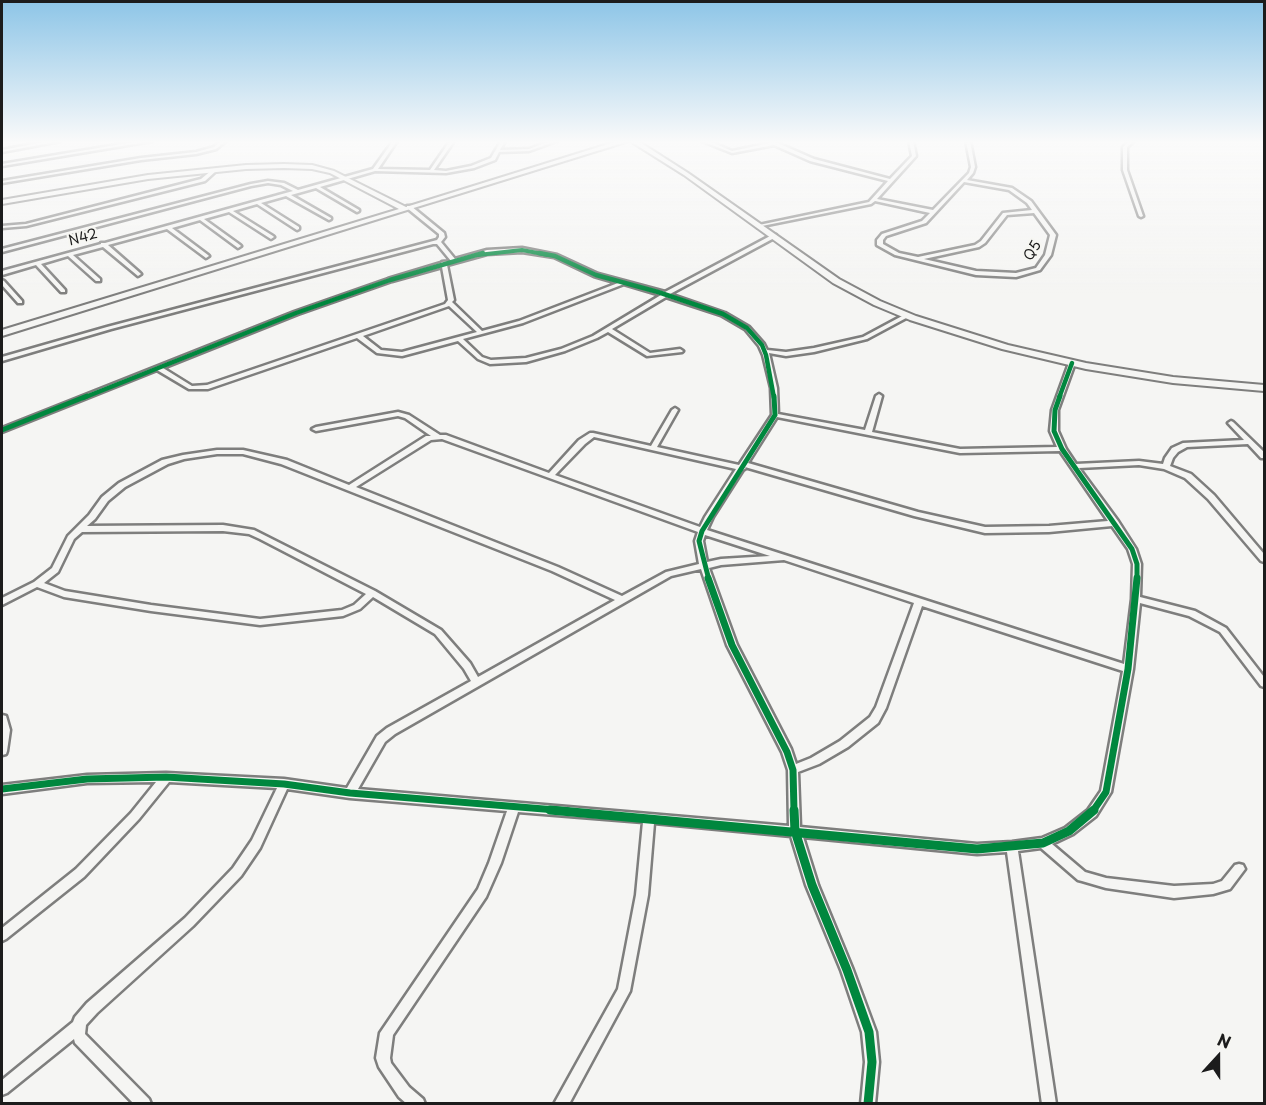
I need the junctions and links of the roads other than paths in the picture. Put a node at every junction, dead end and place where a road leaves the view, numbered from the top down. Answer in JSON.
{"nodes":[{"id":1,"x":58,"y":193,"type":"edge"},
{"id":2,"x":154,"y":193,"type":"edge"},
{"id":3,"x":222,"y":193,"type":"edge"},
{"id":4,"x":291,"y":193,"type":"edge"},
{"id":5,"x":326,"y":193,"type":"edge"},
{"id":6,"x":374,"y":193,"type":"edge"},
{"id":7,"x":457,"y":193,"type":"edge"},
{"id":8,"x":712,"y":193,"type":"edge"},
{"id":9,"x":882,"y":193,"type":"edge"},
{"id":10,"x":953,"y":193,"type":"edge"},
{"id":11,"x":1017,"y":193,"type":"edge"},
{"id":12,"x":1133,"y":193,"type":"edge"},
{"id":13,"x":286,"y":194,"type":"junction"},
{"id":14,"x":876,"y":200,"type":"junction"},
{"id":15,"x":2,"y":202,"type":"edge"},
{"id":16,"x":257,"y":202,"type":"junction"},
{"id":17,"x":407,"y":208,"type":"junction"},
{"id":18,"x":229,"y":210,"type":"junction"},
{"id":19,"x":357,"y":211,"type":"dead end"},
{"id":20,"x":1035,"y":211,"type":"junction"},
{"id":21,"x":934,"y":212,"type":"junction"},
{"id":22,"x":1141,"y":216,"type":"dead end"},
{"id":23,"x":200,"y":218,"type":"junction"},
{"id":24,"x":329,"y":219,"type":"dead end"},
{"id":25,"x":759,"y":226,"type":"junction"},
{"id":26,"x":2,"y":227,"type":"edge"},
{"id":27,"x":168,"y":227,"type":"junction"},
{"id":28,"x":297,"y":228,"type":"dead end"},
{"id":29,"x":774,"y":236,"type":"junction"},
{"id":30,"x":271,"y":237,"type":"dead end"},
{"id":31,"x":438,"y":242,"type":"junction"},
{"id":32,"x":104,"y":244,"type":"junction"},
{"id":33,"x":238,"y":246,"type":"dead end"},
{"id":34,"x":2,"y":250,"type":"edge"},
{"id":35,"x":69,"y":254,"type":"junction"},
{"id":36,"x":206,"y":256,"type":"dead end"},
{"id":37,"x":917,"y":259,"type":"junction"},
{"id":38,"x":453,"y":260,"type":"junction"},
{"id":39,"x":37,"y":263,"type":"junction"},
{"id":40,"x":444,"y":263,"type":"junction"},
{"id":41,"x":2,"y":273,"type":"edge"},
{"id":42,"x":138,"y":274,"type":"dead end"},
{"id":43,"x":98,"y":280,"type":"dead end"},
{"id":44,"x":2,"y":282,"type":"edge"},
{"id":45,"x":622,"y":283,"type":"junction"},
{"id":46,"x":63,"y":291,"type":"dead end"},
{"id":47,"x":666,"y":294,"type":"junction"},
{"id":48,"x":20,"y":302,"type":"dead end"},
{"id":49,"x":450,"y":303,"type":"junction"},
{"id":50,"x":906,"y":316,"type":"junction"},
{"id":51,"x":607,"y":329,"type":"junction"},
{"id":52,"x":2,"y":333,"type":"edge"},
{"id":53,"x":481,"y":333,"type":"junction"},
{"id":54,"x":359,"y":336,"type":"junction"},
{"id":55,"x":459,"y":339,"type":"junction"},
{"id":56,"x":680,"y":351,"type":"dead end"},
{"id":57,"x":765,"y":351,"type":"junction"},
{"id":58,"x":2,"y":359,"type":"edge"},
{"id":59,"x":1072,"y":363,"type":"junction"},
{"id":60,"x":158,"y":368,"type":"junction"},
{"id":61,"x":1264,"y":388,"type":"edge"},
{"id":62,"x":879,"y":396,"type":"dead end"},
{"id":63,"x":675,"y":410,"type":"dead end"},
{"id":64,"x":775,"y":415,"type":"junction"},
{"id":65,"x":1232,"y":423,"type":"dead end"},
{"id":66,"x":316,"y":429,"type":"dead end"},
{"id":67,"x":2,"y":430,"type":"edge"},
{"id":68,"x":868,"y":432,"type":"junction"},
{"id":69,"x":438,"y":437,"type":"junction"},
{"id":70,"x":1250,"y":442,"type":"junction"},
{"id":71,"x":653,"y":448,"type":"junction"},
{"id":72,"x":1062,"y":449,"type":"junction"},
{"id":73,"x":1264,"y":456,"type":"edge"},
{"id":74,"x":743,"y":466,"type":"junction"},
{"id":75,"x":1074,"y":466,"type":"junction"},
{"id":76,"x":1166,"y":467,"type":"junction"},
{"id":77,"x":551,"y":475,"type":"junction"},
{"id":78,"x":351,"y":487,"type":"junction"},
{"id":79,"x":1115,"y":523,"type":"junction"},
{"id":80,"x":81,"y":529,"type":"junction"},
{"id":81,"x":702,"y":531,"type":"junction"},
{"id":82,"x":788,"y":558,"type":"junction"},
{"id":83,"x":1264,"y":559,"type":"edge"},
{"id":84,"x":704,"y":566,"type":"junction"},
{"id":85,"x":37,"y":584,"type":"junction"},
{"id":86,"x":372,"y":593,"type":"junction"},
{"id":87,"x":1136,"y":599,"type":"junction"},
{"id":88,"x":622,"y":600,"type":"junction"},
{"id":89,"x":2,"y":602,"type":"edge"},
{"id":90,"x":919,"y":602,"type":"junction"},
{"id":91,"x":1128,"y":669,"type":"junction"},
{"id":92,"x":477,"y":683,"type":"junction"},
{"id":93,"x":1264,"y":683,"type":"edge"},
{"id":94,"x":2,"y":719,"type":"edge"},
{"id":95,"x":2,"y":752,"type":"edge"},
{"id":96,"x":793,"y":770,"type":"junction"},
{"id":97,"x":166,"y":777,"type":"junction"},
{"id":98,"x":284,"y":784,"type":"junction"},
{"id":99,"x":2,"y":789,"type":"edge"},
{"id":100,"x":350,"y":793,"type":"junction"},
{"id":101,"x":514,"y":807,"type":"junction"},
{"id":102,"x":649,"y":818,"type":"junction"},
{"id":103,"x":795,"y":831,"type":"junction"},
{"id":104,"x":1043,"y":843,"type":"junction"},
{"id":105,"x":1012,"y":848,"type":"junction"},
{"id":106,"x":1239,"y":869,"type":"dead end"},
{"id":107,"x":2,"y":935,"type":"edge"},
{"id":108,"x":78,"y":1027,"type":"junction"},
{"id":109,"x":2,"y":1088,"type":"edge"},
{"id":110,"x":144,"y":1104,"type":"edge"},
{"id":111,"x":418,"y":1104,"type":"edge"},
{"id":112,"x":561,"y":1104,"type":"edge"},
{"id":113,"x":868,"y":1104,"type":"edge"},
{"id":114,"x":1049,"y":1104,"type":"edge"}],
"edges":[{"from":1,"to":15,"type":"street"},
{"from":2,"to":26,"type":"street"},
{"from":3,"to":34,"type":"street"},
{"from":4,"to":13,"type":"street","name":"N42"},
{"from":5,"to":19,"type":"street"},
{"from":6,"to":17,"type":"street"},
{"from":7,"to":17,"type":"street"},
{"from":8,"to":25,"type":"street"},
{"from":9,"to":14,"type":"street"},
{"from":10,"to":21,"type":"street"},
{"from":11,"to":20,"type":"street","name":"Q5"},
{"from":12,"to":22,"type":"street"},
{"from":13,"to":16,"type":"street","name":"N42"},
{"from":13,"to":24,"type":"street"},
{"from":14,"to":21,"type":"street"},
{"from":14,"to":25,"type":"street"},
{"from":16,"to":18,"type":"street","name":"N42"},
{"from":16,"to":28,"type":"street"},
{"from":17,"to":31,"type":"street"},
{"from":17,"to":52,"type":"street"},
{"from":18,"to":23,"type":"street","name":"N42"},
{"from":18,"to":30,"type":"street"},
{"from":20,"to":37,"type":"street"},
{"from":20,"to":37,"type":"street","name":"Q5"},
{"from":21,"to":37,"type":"street"},
{"from":23,"to":27,"type":"street","name":"N42"},
{"from":23,"to":33,"type":"street"},
{"from":25,"to":29,"type":"street"},
{"from":27,"to":32,"type":"street","name":"N42"},
{"from":27,"to":36,"type":"street"},
{"from":29,"to":47,"type":"street"},
{"from":29,"to":50,"type":"street"},
{"from":31,"to":38,"type":"street"},
{"from":31,"to":58,"type":"street"},
{"from":32,"to":35,"type":"street","name":"N42"},
{"from":32,"to":42,"type":"street"},
{"from":35,"to":39,"type":"street","name":"N42"},
{"from":35,"to":43,"type":"street"},
{"from":38,"to":40,"type":"street"},
{"from":38,"to":45,"type":"street"},
{"from":39,"to":41,"type":"street","name":"N42"},
{"from":39,"to":46,"type":"street"},
{"from":40,"to":49,"type":"street"},
{"from":40,"to":60,"type":"street"},
{"from":44,"to":48,"type":"street"},
{"from":45,"to":47,"type":"street"},
{"from":45,"to":53,"type":"street"},
{"from":47,"to":51,"type":"street"},
{"from":47,"to":57,"type":"street"},
{"from":49,"to":53,"type":"street"},
{"from":49,"to":54,"type":"street"},
{"from":50,"to":57,"type":"street"},
{"from":50,"to":59,"type":"street"},
{"from":51,"to":55,"type":"street"},
{"from":51,"to":56,"type":"street"},
{"from":53,"to":55,"type":"street"},
{"from":54,"to":55,"type":"street"},
{"from":54,"to":60,"type":"street"},
{"from":57,"to":64,"type":"street"},
{"from":59,"to":61,"type":"street"},
{"from":59,"to":72,"type":"street"},
{"from":60,"to":67,"type":"street"},
{"from":62,"to":68,"type":"street"},
{"from":63,"to":71,"type":"street"},
{"from":64,"to":68,"type":"street"},
{"from":64,"to":74,"type":"street"},
{"from":65,"to":70,"type":"street"},
{"from":66,"to":69,"type":"street"},
{"from":68,"to":72,"type":"street"},
{"from":69,"to":77,"type":"street"},
{"from":69,"to":78,"type":"street"},
{"from":70,"to":73,"type":"street"},
{"from":70,"to":76,"type":"street"},
{"from":71,"to":74,"type":"street"},
{"from":71,"to":77,"type":"street"},
{"from":72,"to":75,"type":"street"},
{"from":74,"to":79,"type":"street"},
{"from":74,"to":81,"type":"street"},
{"from":75,"to":76,"type":"street"},
{"from":75,"to":79,"type":"street"},
{"from":76,"to":83,"type":"street"},
{"from":77,"to":81,"type":"street"},
{"from":78,"to":80,"type":"street"},
{"from":78,"to":88,"type":"street"},
{"from":79,"to":87,"type":"street"},
{"from":80,"to":85,"type":"street"},
{"from":80,"to":86,"type":"street"},
{"from":81,"to":82,"type":"street"},
{"from":81,"to":84,"type":"street"},
{"from":82,"to":84,"type":"street"},
{"from":82,"to":90,"type":"street"},
{"from":84,"to":88,"type":"street"},
{"from":84,"to":96,"type":"street"},
{"from":85,"to":86,"type":"street"},
{"from":85,"to":89,"type":"street"},
{"from":86,"to":92,"type":"street"},
{"from":87,"to":91,"type":"street"},
{"from":87,"to":93,"type":"street"},
{"from":88,"to":92,"type":"street"},
{"from":90,"to":91,"type":"street"},
{"from":90,"to":96,"type":"street"},
{"from":91,"to":104,"type":"street"},
{"from":92,"to":100,"type":"street"},
{"from":94,"to":95,"type":"street"},
{"from":96,"to":103,"type":"street"},
{"from":97,"to":98,"type":"street"},
{"from":97,"to":99,"type":"street"},
{"from":97,"to":107,"type":"street"},
{"from":98,"to":100,"type":"street"},
{"from":98,"to":108,"type":"street"},
{"from":100,"to":101,"type":"street"},
{"from":101,"to":102,"type":"street"},
{"from":101,"to":111,"type":"street"},
{"from":102,"to":103,"type":"street"},
{"from":102,"to":112,"type":"street"},
{"from":103,"to":105,"type":"street"},
{"from":103,"to":113,"type":"street"},
{"from":104,"to":105,"type":"street"},
{"from":104,"to":106,"type":"street"},
{"from":105,"to":114,"type":"street"},
{"from":108,"to":109,"type":"street"},
{"from":108,"to":110,"type":"street"}]}
